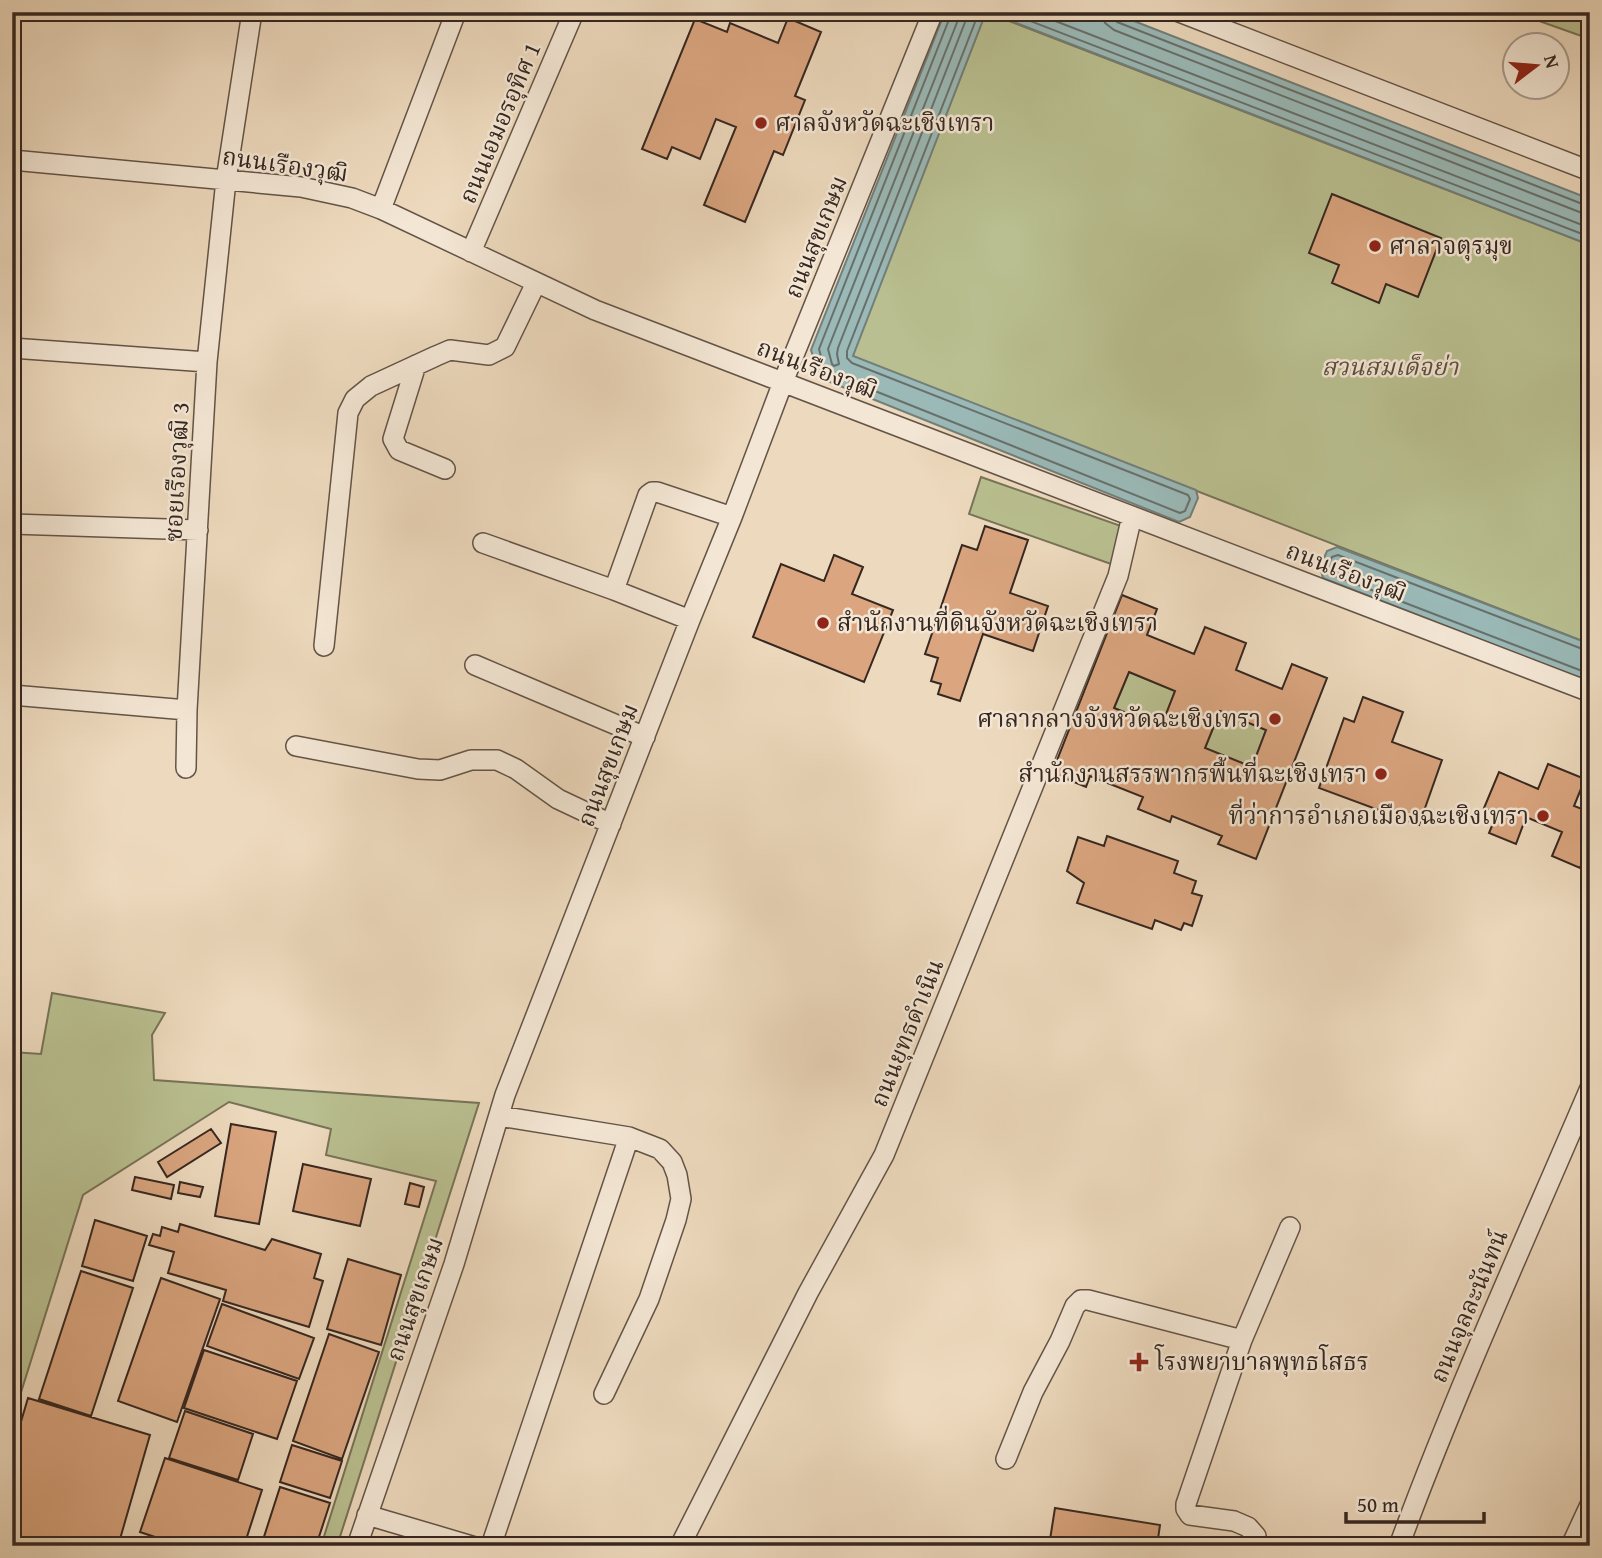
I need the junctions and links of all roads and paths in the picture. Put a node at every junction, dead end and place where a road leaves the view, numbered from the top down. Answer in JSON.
{"nodes":[{"id":1,"x":252,"y":12,"type":"edge"},
{"id":2,"x":456,"y":12,"type":"edge"},
{"id":3,"x":574,"y":12,"type":"edge"},
{"id":4,"x":933,"y":12,"type":"edge"},
{"id":5,"x":1179,"y":12,"type":"edge"},
{"id":6,"x":12,"y":160,"type":"edge"},
{"id":7,"x":1590,"y":171,"type":"edge"},
{"id":8,"x":226,"y":180,"type":"junction"},
{"id":9,"x":381,"y":209,"type":"junction"},
{"id":10,"x":471,"y":252,"type":"junction"},
{"id":11,"x":536,"y":283,"type":"junction"},
{"id":12,"x":12,"y":348,"type":"edge"},
{"id":13,"x":207,"y":362,"type":"junction"},
{"id":14,"x":416,"y":365,"type":"junction"},
{"id":15,"x":783,"y":382,"type":"junction"},
{"id":16,"x":445,"y":469,"type":"dead end"},
{"id":17,"x":1132,"y":516,"type":"junction"},
{"id":18,"x":732,"y":517,"type":"junction"},
{"id":19,"x":12,"y":523,"type":"edge"},
{"id":20,"x":198,"y":530,"type":"junction"},
{"id":21,"x":483,"y":542,"type":"dead end"},
{"id":22,"x":614,"y":590,"type":"junction"},
{"id":23,"x":690,"y":620,"type":"junction"},
{"id":24,"x":324,"y":646,"type":"dead end"},
{"id":25,"x":475,"y":665,"type":"dead end"},
{"id":26,"x":1590,"y":692,"type":"edge"},
{"id":27,"x":12,"y":695,"type":"edge"},
{"id":28,"x":187,"y":710,"type":"junction"},
{"id":29,"x":646,"y":737,"type":"junction"},
{"id":30,"x":296,"y":746,"type":"dead end"},
{"id":31,"x":186,"y":768,"type":"dead end"},
{"id":32,"x":611,"y":824,"type":"junction"},
{"id":33,"x":1590,"y":1088,"type":"edge"},
{"id":34,"x":499,"y":1116,"type":"junction"},
{"id":35,"x":629,"y":1137,"type":"junction"},
{"id":36,"x":1290,"y":1227,"type":"dead end"},
{"id":37,"x":1242,"y":1340,"type":"junction"},
{"id":38,"x":604,"y":1394,"type":"dead end"},
{"id":39,"x":1006,"y":1459,"type":"dead end"},
{"id":40,"x":1590,"y":1506,"type":"edge"},
{"id":41,"x":367,"y":1515,"type":"junction"},
{"id":42,"x":358,"y":1546,"type":"edge"},
{"id":43,"x":472,"y":1546,"type":"edge"},
{"id":44,"x":489,"y":1546,"type":"edge"},
{"id":45,"x":680,"y":1546,"type":"edge"},
{"id":46,"x":1255,"y":1546,"type":"edge"},
{"id":47,"x":1399,"y":1546,"type":"edge"},
{"id":48,"x":1572,"y":1546,"type":"edge"}],
"edges":[{"from":1,"to":8,"type":"street","name":"ซอยเรืองวุฒิ 3"},
{"from":2,"to":9,"type":"street"},
{"from":3,"to":10,"type":"street","name":"ถนนเอมอรอุทิศ 1"},
{"from":4,"to":15,"type":"street","name":"ถนนสุขเกษม"},
{"from":5,"to":7,"type":"street"},
{"from":6,"to":8,"type":"street","name":"ถนนเรืองวุฒิ"},
{"from":8,"to":9,"type":"street","name":"ถนนเรืองวุฒิ"},
{"from":8,"to":13,"type":"street","name":"ซอยเรืองวุฒิ 3"},
{"from":9,"to":10,"type":"street","name":"ถนนเรืองวุฒิ"},
{"from":10,"to":11,"type":"street","name":"ถนนเรืองวุฒิ"},
{"from":11,"to":14,"type":"street"},
{"from":11,"to":15,"type":"street","name":"ถนนเรืองวุฒิ"},
{"from":12,"to":13,"type":"street"},
{"from":13,"to":20,"type":"street","name":"ซอยเรืองวุฒิ 3"},
{"from":14,"to":16,"type":"street"},
{"from":14,"to":24,"type":"street"},
{"from":15,"to":17,"type":"street","name":"ถนนเรืองวุฒิ"},
{"from":15,"to":18,"type":"street","name":"ถนนสุขเกษม"},
{"from":17,"to":26,"type":"street","name":"ถนนเรืองวุฒิ"},
{"from":17,"to":45,"type":"street","name":"ถนนยุทธดำเนิน"},
{"from":18,"to":22,"type":"street"},
{"from":18,"to":23,"type":"street","name":"ถนนสุขเกษม"},
{"from":19,"to":20,"type":"street"},
{"from":20,"to":28,"type":"street","name":"ซอยเรืองวุฒิ 3"},
{"from":21,"to":22,"type":"street"},
{"from":22,"to":23,"type":"street"},
{"from":23,"to":29,"type":"street","name":"ถนนสุขเกษม"},
{"from":25,"to":29,"type":"street"},
{"from":27,"to":28,"type":"street"},
{"from":28,"to":31,"type":"street","name":"ซอยเรืองวุฒิ 3"},
{"from":29,"to":32,"type":"street","name":"ถนนสุขเกษม"},
{"from":30,"to":32,"type":"street"},
{"from":32,"to":34,"type":"street","name":"ถนนสุขเกษม"},
{"from":33,"to":47,"type":"street","name":"ถนนจุลละนันทน์"},
{"from":34,"to":35,"type":"street"},
{"from":34,"to":41,"type":"street","name":"ถนนสุขเกษม"},
{"from":35,"to":38,"type":"street"},
{"from":35,"to":44,"type":"street"},
{"from":36,"to":37,"type":"street"},
{"from":37,"to":39,"type":"street"},
{"from":37,"to":46,"type":"street"},
{"from":40,"to":48,"type":"street"},
{"from":41,"to":42,"type":"street","name":"ถนนสุขเกษม"},
{"from":41,"to":43,"type":"street"}]}
